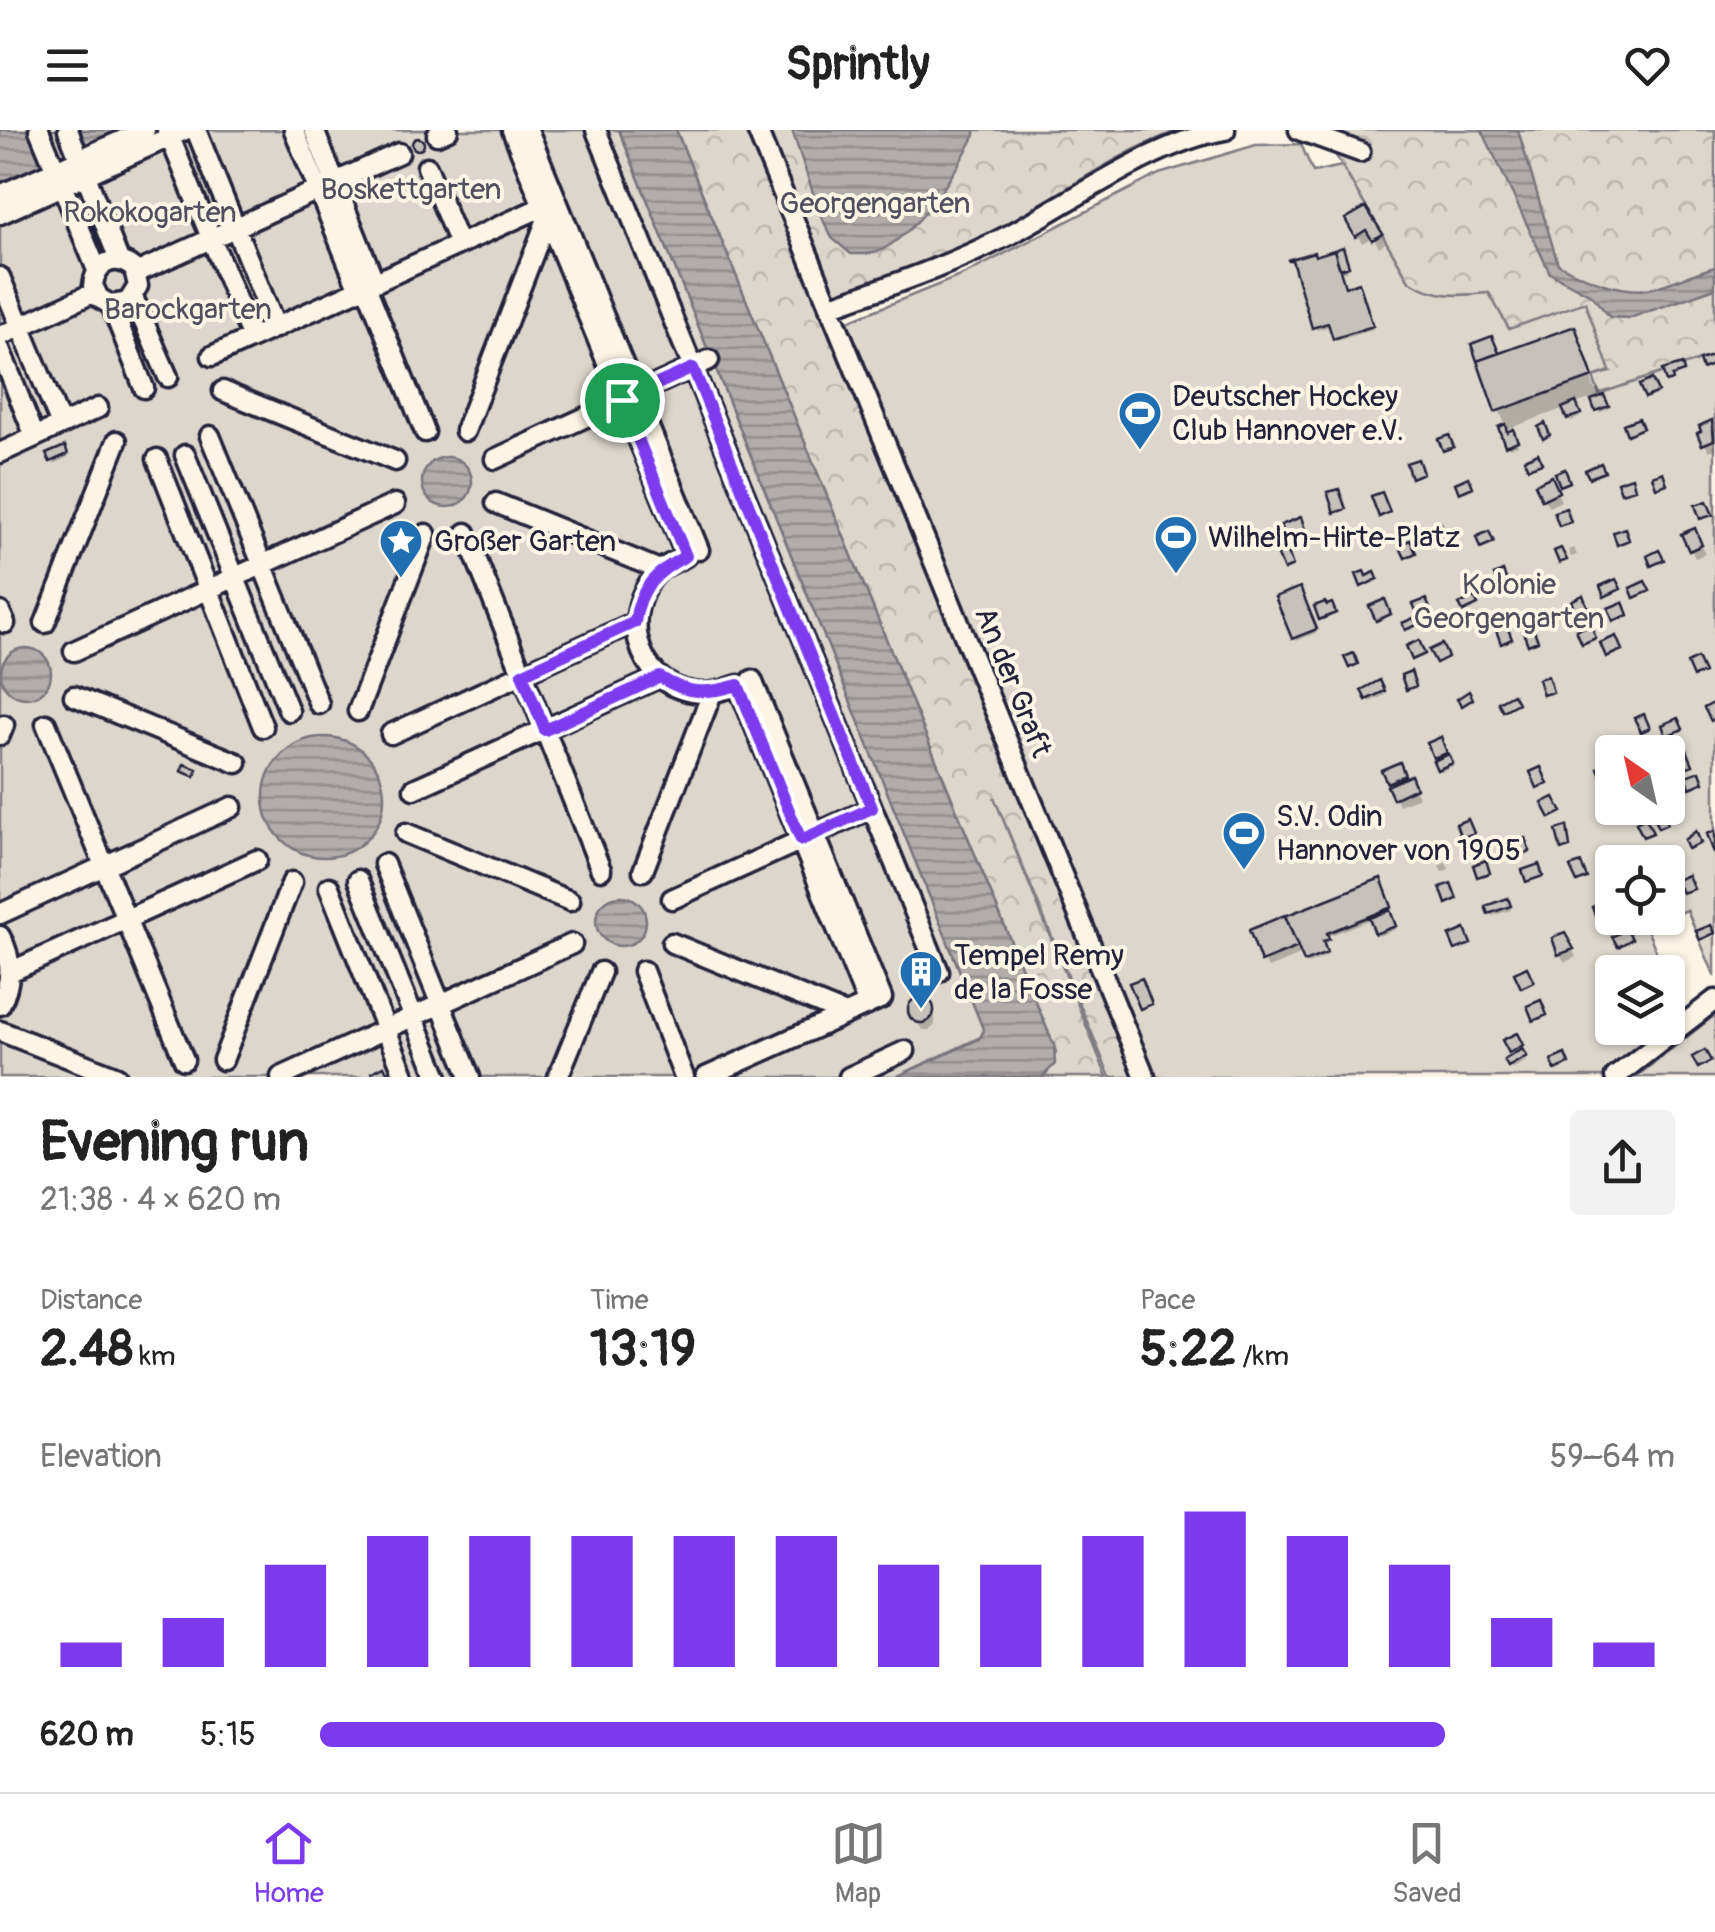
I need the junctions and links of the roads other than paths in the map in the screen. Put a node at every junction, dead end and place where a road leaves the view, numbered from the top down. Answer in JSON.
{"nodes":[{"id":1,"x":39,"y":130,"type":"edge"},
{"id":2,"x":68,"y":130,"type":"edge"},
{"id":3,"x":144,"y":130,"type":"edge"},
{"id":4,"x":196,"y":130,"type":"edge"},
{"id":5,"x":294,"y":130,"type":"edge"},
{"id":6,"x":314,"y":130,"type":"edge"},
{"id":7,"x":512,"y":130,"type":"edge"},
{"id":8,"x":528,"y":130,"type":"edge"},
{"id":9,"x":596,"y":130,"type":"edge"},
{"id":10,"x":757,"y":130,"type":"edge"},
{"id":11,"x":1225,"y":130,"type":"edge"},
{"id":12,"x":1299,"y":130,"type":"edge"},
{"id":13,"x":174,"y":132,"type":"edge"},
{"id":14,"x":398,"y":152,"type":"dead end"},
{"id":15,"x":1360,"y":152,"type":"dead end"},
{"id":16,"x":83,"y":167,"type":"junction"},
{"id":17,"x":427,"y":167,"type":"dead end"},
{"id":18,"x":58,"y":178,"type":"junction"},
{"id":19,"x":326,"y":186,"type":"junction"},
{"id":20,"x":0,"y":195,"type":"edge"},
{"id":21,"x":549,"y":208,"type":"junction"},
{"id":22,"x":0,"y":214,"type":"edge"},
{"id":23,"x":236,"y":228,"type":"junction"},
{"id":24,"x":211,"y":239,"type":"junction"},
{"id":25,"x":458,"y":244,"type":"junction"},
{"id":26,"x":119,"y":260,"type":"junction"},
{"id":27,"x":97,"y":270,"type":"junction"},
{"id":28,"x":136,"y":273,"type":"junction"},
{"id":29,"x":0,"y":277,"type":"edge"},
{"id":30,"x":367,"y":286,"type":"junction"},
{"id":31,"x":95,"y":292,"type":"junction"},
{"id":32,"x":134,"y":297,"type":"junction"},
{"id":33,"x":111,"y":305,"type":"junction"},
{"id":34,"x":830,"y":307,"type":"junction"},
{"id":35,"x":20,"y":326,"type":"junction"},
{"id":36,"x":276,"y":328,"type":"junction"},
{"id":37,"x":0,"y":336,"type":"edge"},
{"id":38,"x":252,"y":338,"type":"junction"},
{"id":39,"x":0,"y":349,"type":"edge"},
{"id":40,"x":212,"y":356,"type":"dead end"},
{"id":41,"x":701,"y":364,"type":"junction"},
{"id":42,"x":168,"y":376,"type":"dead end"},
{"id":43,"x":144,"y":388,"type":"dead end"},
{"id":44,"x":223,"y":391,"type":"dead end"},
{"id":45,"x":629,"y":397,"type":"junction"},
{"id":46,"x":98,"y":408,"type":"dead end"},
{"id":47,"x":61,"y":425,"type":"junction"},
{"id":48,"x":425,"y":432,"type":"dead end"},
{"id":49,"x":466,"y":432,"type":"dead end"},
{"id":50,"x":210,"y":436,"type":"dead end"},
{"id":51,"x":36,"y":437,"type":"junction"},
{"id":52,"x":117,"y":440,"type":"dead end"},
{"id":53,"x":0,"y":453,"type":"edge"},
{"id":54,"x":185,"y":454,"type":"dead end"},
{"id":55,"x":157,"y":459,"type":"dead end"},
{"id":56,"x":494,"y":459,"type":"dead end"},
{"id":57,"x":394,"y":461,"type":"dead end"},
{"id":58,"x":496,"y":502,"type":"dead end"},
{"id":59,"x":395,"y":504,"type":"dead end"},
{"id":60,"x":466,"y":533,"type":"dead end"},
{"id":61,"x":426,"y":534,"type":"dead end"},
{"id":62,"x":698,"y":550,"type":"dead end"},
{"id":63,"x":262,"y":565,"type":"junction"},
{"id":64,"x":660,"y":570,"type":"junction"},
{"id":65,"x":236,"y":578,"type":"junction"},
{"id":66,"x":209,"y":592,"type":"junction"},
{"id":67,"x":635,"y":622,"type":"junction"},
{"id":68,"x":44,"y":624,"type":"dead end"},
{"id":69,"x":74,"y":651,"type":"dead end"},
{"id":70,"x":522,"y":674,"type":"junction"},
{"id":71,"x":660,"y":677,"type":"junction"},
{"id":72,"x":752,"y":680,"type":"dead end"},
{"id":73,"x":712,"y":693,"type":"junction"},
{"id":74,"x":74,"y":696,"type":"dead end"},
{"id":75,"x":319,"y":704,"type":"dead end"},
{"id":76,"x":289,"y":711,"type":"dead end"},
{"id":77,"x":358,"y":711,"type":"dead end"},
{"id":78,"x":46,"y":724,"type":"dead end"},
{"id":79,"x":263,"y":727,"type":"dead end"},
{"id":80,"x":545,"y":730,"type":"junction"},
{"id":81,"x":391,"y":734,"type":"dead end"},
{"id":82,"x":237,"y":764,"type":"dead end"},
{"id":83,"x":414,"y":789,"type":"dead end"},
{"id":84,"x":232,"y":807,"type":"dead end"},
{"id":85,"x":872,"y":808,"type":"junction"},
{"id":86,"x":406,"y":834,"type":"dead end"},
{"id":87,"x":808,"y":837,"type":"junction"},
{"id":88,"x":258,"y":860,"type":"dead end"},
{"id":89,"x":384,"y":864,"type":"dead end"},
{"id":90,"x":104,"y":865,"type":"junction"},
{"id":91,"x":601,"y":870,"type":"dead end"},
{"id":92,"x":642,"y":870,"type":"dead end"},
{"id":93,"x":358,"y":880,"type":"dead end"},
{"id":94,"x":292,"y":882,"type":"dead end"},
{"id":95,"x":329,"y":887,"type":"dead end"},
{"id":96,"x":672,"y":899,"type":"dead end"},
{"id":97,"x":570,"y":901,"type":"dead end"},
{"id":98,"x":0,"y":914,"type":"edge"},
{"id":99,"x":126,"y":920,"type":"junction"},
{"id":100,"x":0,"y":936,"type":"edge"},
{"id":101,"x":672,"y":943,"type":"dead end"},
{"id":102,"x":572,"y":944,"type":"dead end"},
{"id":103,"x":643,"y":971,"type":"dead end"},
{"id":104,"x":10,"y":972,"type":"junction"},
{"id":105,"x":602,"y":972,"type":"dead end"},
{"id":106,"x":939,"y":972,"type":"dead end"},
{"id":107,"x":1715,"y":1000,"type":"edge"},
{"id":108,"x":441,"y":1004,"type":"junction"},
{"id":109,"x":0,"y":1005,"type":"edge"},
{"id":110,"x":845,"y":1014,"type":"junction"},
{"id":111,"x":413,"y":1016,"type":"junction"},
{"id":112,"x":0,"y":1031,"type":"edge"},
{"id":113,"x":386,"y":1031,"type":"junction"},
{"id":114,"x":905,"y":1051,"type":"dead end"},
{"id":115,"x":184,"y":1060,"type":"dead end"},
{"id":116,"x":223,"y":1060,"type":"dead end"},
{"id":117,"x":117,"y":1077,"type":"edge"},
{"id":118,"x":280,"y":1077,"type":"edge"},
{"id":119,"x":406,"y":1077,"type":"edge"},
{"id":120,"x":438,"y":1077,"type":"edge"},
{"id":121,"x":470,"y":1077,"type":"edge"},
{"id":122,"x":558,"y":1077,"type":"edge"},
{"id":123,"x":684,"y":1077,"type":"edge"},
{"id":124,"x":706,"y":1077,"type":"edge"},
{"id":125,"x":849,"y":1077,"type":"edge"},
{"id":126,"x":1145,"y":1077,"type":"edge"},
{"id":127,"x":1615,"y":1077,"type":"edge"}],
"edges":[{"from":1,"to":18,"type":"street"},
{"from":2,"to":16,"type":"street"},
{"from":3,"to":16,"type":"street"},
{"from":4,"to":23,"type":"street"},
{"from":5,"to":19,"type":"street"},
{"from":6,"to":19,"type":"street"},
{"from":7,"to":21,"type":"street"},
{"from":8,"to":21,"type":"street"},
{"from":9,"to":41,"type":"street"},
{"from":10,"to":34,"type":"street","name":"An der Graft"},
{"from":11,"to":34,"type":"street"},
{"from":12,"to":15,"type":"street"},
{"from":13,"to":16,"type":"street"},
{"from":13,"to":24,"type":"street"},
{"from":14,"to":19,"type":"street"},
{"from":16,"to":18,"type":"street"},
{"from":16,"to":26,"type":"street"},
{"from":17,"to":25,"type":"street"},
{"from":18,"to":20,"type":"street"},
{"from":18,"to":22,"type":"street"},
{"from":18,"to":27,"type":"street"},
{"from":19,"to":23,"type":"street"},
{"from":19,"to":30,"type":"street"},
{"from":21,"to":25,"type":"street"},
{"from":21,"to":45,"type":"street"},
{"from":21,"to":49,"type":"street"},
{"from":23,"to":24,"type":"street"},
{"from":23,"to":36,"type":"street"},
{"from":24,"to":28,"type":"street"},
{"from":24,"to":38,"type":"street"},
{"from":25,"to":30,"type":"street"},
{"from":26,"to":27,"type":"street"},
{"from":26,"to":28,"type":"street"},
{"from":27,"to":31,"type":"street"},
{"from":28,"to":32,"type":"street"},
{"from":29,"to":35,"type":"street"},
{"from":30,"to":36,"type":"street"},
{"from":30,"to":48,"type":"street"},
{"from":31,"to":33,"type":"street"},
{"from":31,"to":35,"type":"street"},
{"from":32,"to":33,"type":"street"},
{"from":32,"to":42,"type":"street"},
{"from":33,"to":43,"type":"street"},
{"from":34,"to":126,"type":"street","name":"An der Graft"},
{"from":35,"to":37,"type":"street"},
{"from":35,"to":47,"type":"street"},
{"from":36,"to":38,"type":"street"},
{"from":38,"to":40,"type":"street"},
{"from":39,"to":51,"type":"street"},
{"from":41,"to":45,"type":"street"},
{"from":41,"to":85,"type":"street"},
{"from":44,"to":57,"type":"street"},
{"from":45,"to":56,"type":"street"},
{"from":45,"to":62,"type":"street"},
{"from":45,"to":64,"type":"street"},
{"from":46,"to":47,"type":"street"},
{"from":47,"to":51,"type":"street"},
{"from":50,"to":63,"type":"street"},
{"from":51,"to":53,"type":"street"},
{"from":52,"to":68,"type":"street"},
{"from":54,"to":65,"type":"street"},
{"from":55,"to":66,"type":"street"},
{"from":58,"to":64,"type":"street"},
{"from":59,"to":63,"type":"street"},
{"from":60,"to":70,"type":"street"},
{"from":61,"to":77,"type":"street"},
{"from":63,"to":65,"type":"street"},
{"from":63,"to":75,"type":"street"},
{"from":64,"to":67,"type":"street"},
{"from":65,"to":66,"type":"street"},
{"from":65,"to":76,"type":"street"},
{"from":66,"to":69,"type":"street"},
{"from":66,"to":79,"type":"street"},
{"from":67,"to":70,"type":"street"},
{"from":67,"to":71,"type":"street"},
{"from":70,"to":80,"type":"street"},
{"from":70,"to":81,"type":"street"},
{"from":71,"to":73,"type":"street"},
{"from":71,"to":80,"type":"street"},
{"from":72,"to":87,"type":"street"},
{"from":73,"to":87,"type":"street"},
{"from":73,"to":92,"type":"street"},
{"from":74,"to":82,"type":"street"},
{"from":78,"to":90,"type":"street"},
{"from":80,"to":83,"type":"street"},
{"from":80,"to":91,"type":"street"},
{"from":84,"to":90,"type":"street"},
{"from":85,"to":87,"type":"street"},
{"from":85,"to":106,"type":"street"},
{"from":86,"to":97,"type":"street"},
{"from":87,"to":96,"type":"street"},
{"from":87,"to":110,"type":"street"},
{"from":88,"to":99,"type":"street"},
{"from":89,"to":108,"type":"street"},
{"from":90,"to":98,"type":"street"},
{"from":90,"to":99,"type":"street"},
{"from":93,"to":111,"type":"street"},
{"from":94,"to":116,"type":"street"},
{"from":95,"to":113,"type":"street"},
{"from":99,"to":104,"type":"street"},
{"from":99,"to":115,"type":"street"},
{"from":100,"to":104,"type":"street"},
{"from":101,"to":110,"type":"street"},
{"from":102,"to":108,"type":"street"},
{"from":103,"to":123,"type":"street"},
{"from":104,"to":109,"type":"street"},
{"from":105,"to":122,"type":"street"},
{"from":107,"to":127,"type":"street"},
{"from":108,"to":111,"type":"street"},
{"from":108,"to":121,"type":"street"},
{"from":110,"to":124,"type":"street"},
{"from":111,"to":113,"type":"street"},
{"from":111,"to":120,"type":"street"},
{"from":112,"to":117,"type":"street"},
{"from":113,"to":118,"type":"street"},
{"from":113,"to":119,"type":"street"},
{"from":114,"to":125,"type":"street"}]}
